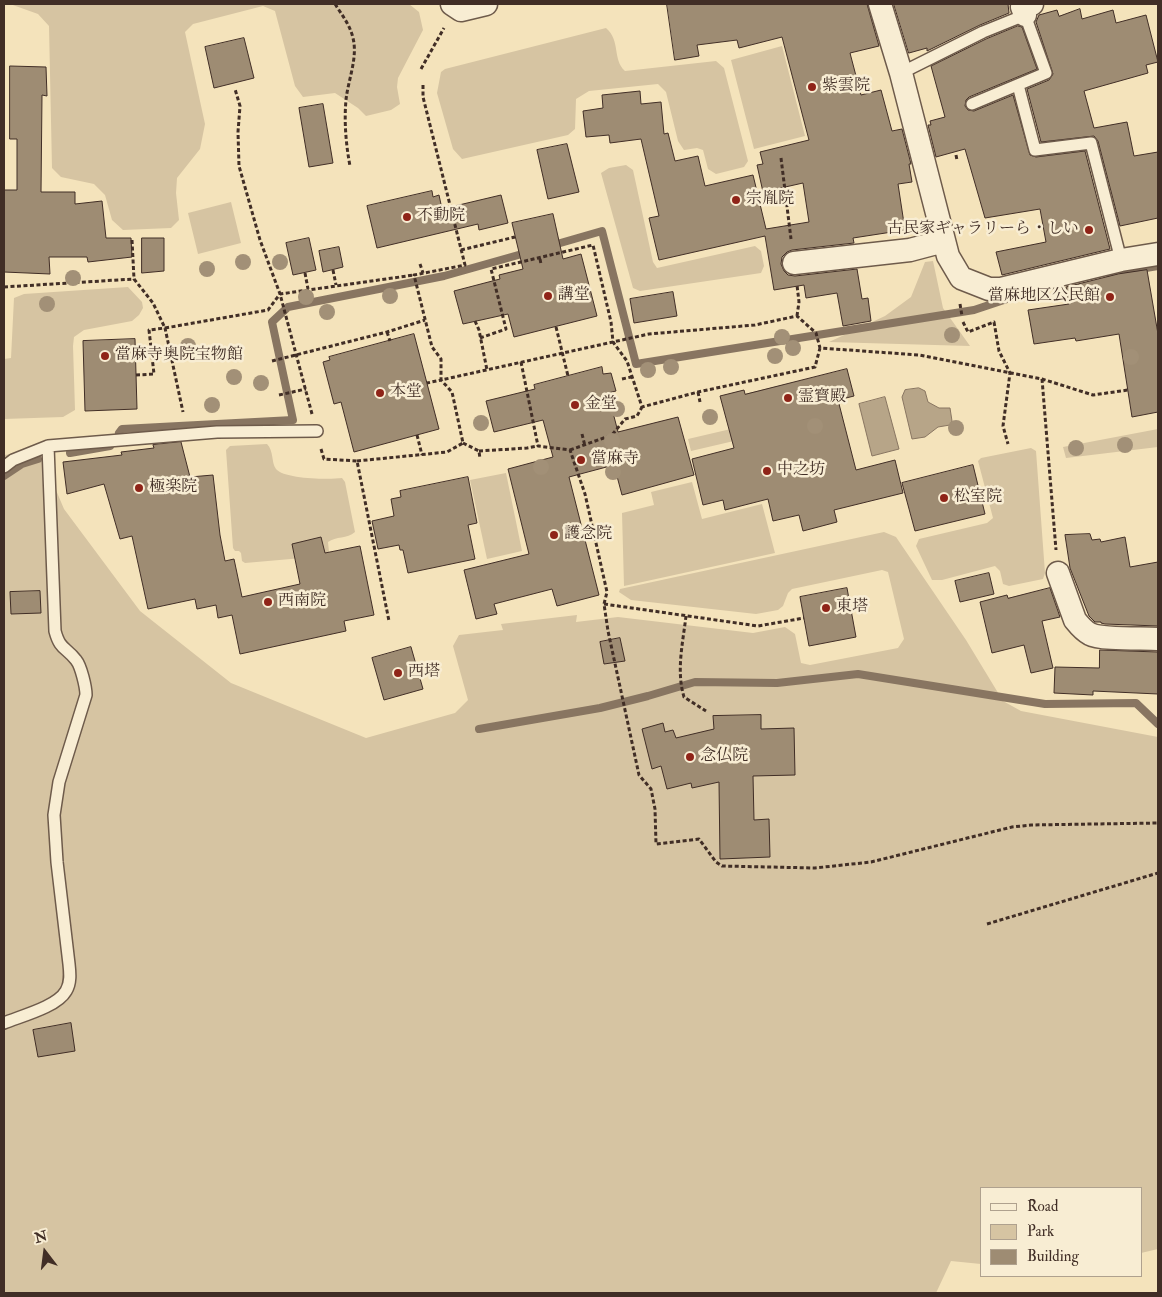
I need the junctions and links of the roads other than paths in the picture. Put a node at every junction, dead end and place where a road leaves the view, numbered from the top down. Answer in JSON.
{"nodes":[{"id":1,"x":486,"y":4,"type":"edge"},
{"id":2,"x":880,"y":4,"type":"edge"},
{"id":3,"x":1025,"y":7,"type":"edge"},
{"id":4,"x":455,"y":10,"type":"edge"},
{"id":5,"x":901,"y":73,"type":"junction"},
{"id":6,"x":1018,"y":85,"type":"junction"},
{"id":7,"x":972,"y":104,"type":"dead end"},
{"id":8,"x":944,"y":241,"type":"junction"},
{"id":9,"x":1158,"y":254,"type":"edge"},
{"id":10,"x":1121,"y":260,"type":"junction"},
{"id":11,"x":794,"y":263,"type":"road end"},
{"id":12,"x":317,"y":431,"type":"road end"},
{"id":13,"x":48,"y":446,"type":"junction"},
{"id":14,"x":4,"y":467,"type":"edge"},
{"id":15,"x":1058,"y":573,"type":"road end"},
{"id":16,"x":1158,"y":639,"type":"edge"},
{"id":17,"x":4,"y":1023,"type":"edge"}],
"edges":[{"from":1,"to":4,"type":"street"},
{"from":2,"to":5,"type":"street"},
{"from":3,"to":5,"type":"lane"},
{"from":3,"to":6,"type":"lane"},
{"from":5,"to":8,"type":"street"},
{"from":6,"to":7,"type":"lane"},
{"from":6,"to":10,"type":"lane"},
{"from":8,"to":10,"type":"street"},
{"from":8,"to":11,"type":"street"},
{"from":9,"to":10,"type":"street"},
{"from":12,"to":13,"type":"lane"},
{"from":13,"to":14,"type":"lane"},
{"from":13,"to":17,"type":"lane"},
{"from":15,"to":16,"type":"street"}]}
